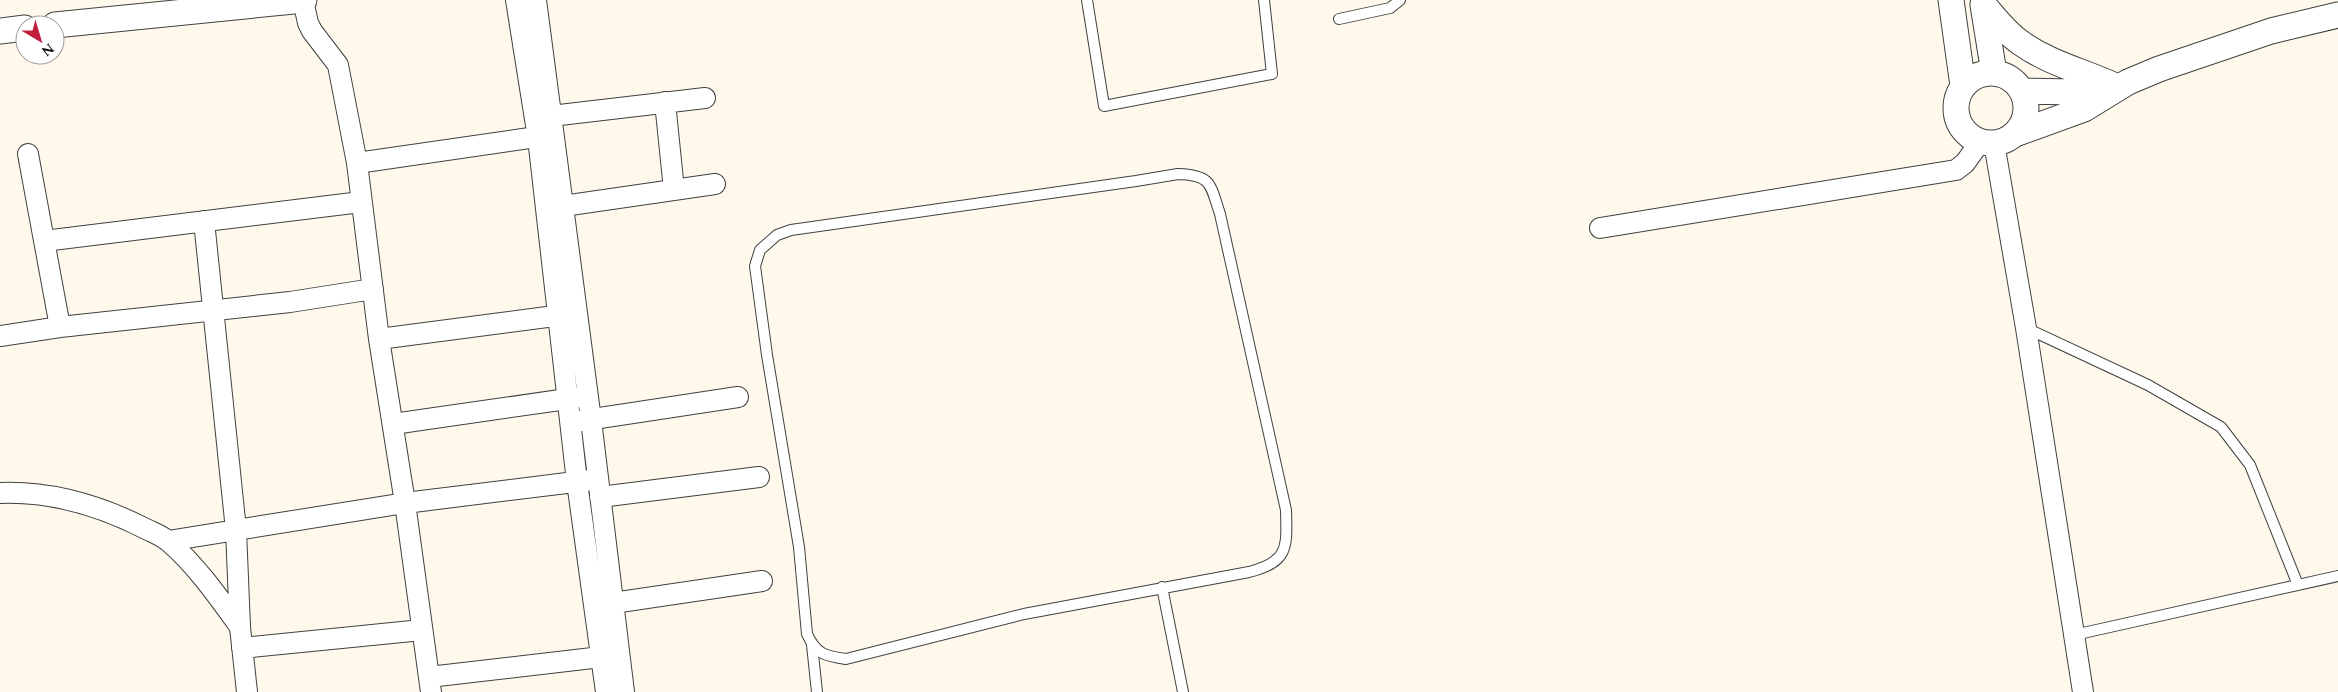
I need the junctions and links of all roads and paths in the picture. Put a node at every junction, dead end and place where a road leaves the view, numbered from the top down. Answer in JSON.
{"nodes":[{"id":1,"x":304,"y":0,"type":"edge"},
{"id":2,"x":516,"y":0,"type":"edge"},
{"id":3,"x":536,"y":0,"type":"edge"},
{"id":4,"x":1088,"y":0,"type":"edge"},
{"id":5,"x":1264,"y":0,"type":"edge"},
{"id":6,"x":1400,"y":0,"type":"edge"},
{"id":7,"x":1951,"y":0,"type":"edge"},
{"id":8,"x":1983,"y":2,"type":"edge"},
{"id":9,"x":2338,"y":15,"type":"edge"},
{"id":10,"x":1339,"y":18,"type":"dead end"},
{"id":11,"x":65,"y":24,"type":"edge"},
{"id":12,"x":15,"y":29,"type":"edge"},
{"id":13,"x":0,"y":31,"type":"edge"},
{"id":14,"x":1994,"y":72,"type":"junction"},
{"id":15,"x":2121,"y":84,"type":"junction"},
{"id":16,"x":1963,"y":86,"type":"junction"},
{"id":17,"x":2022,"y":91,"type":"junction"},
{"id":18,"x":705,"y":98,"type":"dead end"},
{"id":19,"x":665,"y":102,"type":"junction"},
{"id":20,"x":548,"y":129,"type":"junction"},
{"id":21,"x":1996,"y":140,"type":"junction"},
{"id":22,"x":28,"y":154,"type":"dead end"},
{"id":23,"x":357,"y":162,"type":"junction"},
{"id":24,"x":715,"y":184,"type":"dead end"},
{"id":25,"x":674,"y":190,"type":"junction"},
{"id":26,"x":361,"y":202,"type":"junction"},
{"id":27,"x":563,"y":206,"type":"junction"},
{"id":28,"x":204,"y":221,"type":"junction"},
{"id":29,"x":1600,"y":228,"type":"dead end"},
{"id":30,"x":44,"y":240,"type":"junction"},
{"id":31,"x":373,"y":289,"type":"junction"},
{"id":32,"x":212,"y":310,"type":"junction"},
{"id":33,"x":568,"y":314,"type":"junction"},
{"id":34,"x":60,"y":327,"type":"junction"},
{"id":35,"x":2026,"y":328,"type":"junction"},
{"id":36,"x":0,"y":336,"type":"edge"},
{"id":37,"x":379,"y":339,"type":"junction"},
{"id":38,"x":588,"y":396,"type":"junction"},
{"id":39,"x":738,"y":397,"type":"dead end"},
{"id":40,"x":568,"y":399,"type":"junction"},
{"id":41,"x":591,"y":420,"type":"junction"},
{"id":42,"x":570,"y":423,"type":"junction"},
{"id":43,"x":393,"y":424,"type":"junction"},
{"id":44,"x":759,"y":477,"type":"dead end"},
{"id":45,"x":577,"y":482,"type":"junction"},
{"id":46,"x":599,"y":488,"type":"junction"},
{"id":47,"x":1,"y":492,"type":"edge"},
{"id":48,"x":405,"y":504,"type":"junction"},
{"id":49,"x":236,"y":530,"type":"junction"},
{"id":50,"x":168,"y":541,"type":"junction"},
{"id":51,"x":2338,"y":576,"type":"edge"},
{"id":52,"x":762,"y":581,"type":"dead end"},
{"id":53,"x":2298,"y":585,"type":"junction"},
{"id":54,"x":1162,"y":587,"type":"junction"},
{"id":55,"x":613,"y":603,"type":"junction"},
{"id":56,"x":240,"y":627,"type":"junction"},
{"id":57,"x":422,"y":630,"type":"junction"},
{"id":58,"x":2074,"y":635,"type":"junction"},
{"id":59,"x":812,"y":645,"type":"junction"},
{"id":60,"x":242,"y":648,"type":"junction"},
{"id":61,"x":610,"y":659,"type":"junction"},
{"id":62,"x":430,"y":684,"type":"edge"},
{"id":63,"x":247,"y":692,"type":"edge"},
{"id":64,"x":606,"y":692,"type":"edge"},
{"id":65,"x":624,"y":692,"type":"edge"},
{"id":66,"x":817,"y":692,"type":"edge"},
{"id":67,"x":1183,"y":692,"type":"edge"},
{"id":68,"x":2084,"y":692,"type":"edge"}],
"edges":[{"from":1,"to":11,"type":"street"},
{"from":1,"to":23,"type":"street"},
{"from":2,"to":20,"type":"street"},
{"from":3,"to":20,"type":"street"},
{"from":4,"to":5,"type":"lane"},
{"from":6,"to":10,"type":"lane"},
{"from":7,"to":16,"type":"street"},
{"from":8,"to":14,"type":"street"},
{"from":8,"to":15,"type":"street"},
{"from":9,"to":15,"type":"street"},
{"from":12,"to":13,"type":"street"},
{"from":14,"to":16,"type":"street"},
{"from":14,"to":17,"type":"street"},
{"from":15,"to":17,"type":"street"},
{"from":15,"to":21,"type":"street"},
{"from":16,"to":21,"type":"street"},
{"from":17,"to":21,"type":"street"},
{"from":18,"to":19,"type":"street"},
{"from":19,"to":20,"type":"street"},
{"from":19,"to":25,"type":"street"},
{"from":20,"to":23,"type":"street"},
{"from":20,"to":27,"type":"street"},
{"from":20,"to":33,"type":"street"},
{"from":21,"to":29,"type":"street"},
{"from":21,"to":35,"type":"street"},
{"from":22,"to":30,"type":"street"},
{"from":23,"to":26,"type":"street"},
{"from":24,"to":25,"type":"street"},
{"from":25,"to":27,"type":"street"},
{"from":26,"to":28,"type":"street"},
{"from":26,"to":31,"type":"street"},
{"from":27,"to":33,"type":"street"},
{"from":28,"to":30,"type":"street"},
{"from":28,"to":32,"type":"street"},
{"from":30,"to":34,"type":"street"},
{"from":31,"to":32,"type":"street"},
{"from":31,"to":37,"type":"street"},
{"from":32,"to":34,"type":"street"},
{"from":32,"to":49,"type":"street"},
{"from":33,"to":37,"type":"street"},
{"from":33,"to":38,"type":"street"},
{"from":33,"to":40,"type":"street"},
{"from":34,"to":36,"type":"street"},
{"from":35,"to":53,"type":"lane"},
{"from":35,"to":58,"type":"street"},
{"from":37,"to":43,"type":"street"},
{"from":38,"to":40,"type":"street"},
{"from":38,"to":41,"type":"street"},
{"from":39,"to":41,"type":"street"},
{"from":40,"to":42,"type":"street"},
{"from":40,"to":43,"type":"street"},
{"from":41,"to":42,"type":"street"},
{"from":41,"to":46,"type":"street"},
{"from":42,"to":45,"type":"street"},
{"from":43,"to":48,"type":"street"},
{"from":44,"to":46,"type":"street"},
{"from":45,"to":46,"type":"street"},
{"from":45,"to":48,"type":"street"},
{"from":45,"to":61,"type":"street"},
{"from":46,"to":55,"type":"street"},
{"from":47,"to":50,"type":"street"},
{"from":48,"to":49,"type":"street"},
{"from":48,"to":57,"type":"street"},
{"from":49,"to":50,"type":"street"},
{"from":49,"to":56,"type":"street"},
{"from":50,"to":56,"type":"street"},
{"from":51,"to":53,"type":"lane"},
{"from":52,"to":55,"type":"street"},
{"from":53,"to":58,"type":"lane"},
{"from":54,"to":59,"type":"lane"},
{"from":54,"to":59,"type":"lane"},
{"from":54,"to":67,"type":"lane"},
{"from":55,"to":61,"type":"street"},
{"from":56,"to":60,"type":"street"},
{"from":57,"to":60,"type":"street"},
{"from":57,"to":62,"type":"street"},
{"from":58,"to":68,"type":"street"},
{"from":59,"to":66,"type":"lane"},
{"from":60,"to":63,"type":"street"},
{"from":61,"to":62,"type":"street"},
{"from":61,"to":64,"type":"street"},
{"from":61,"to":65,"type":"street"}]}
